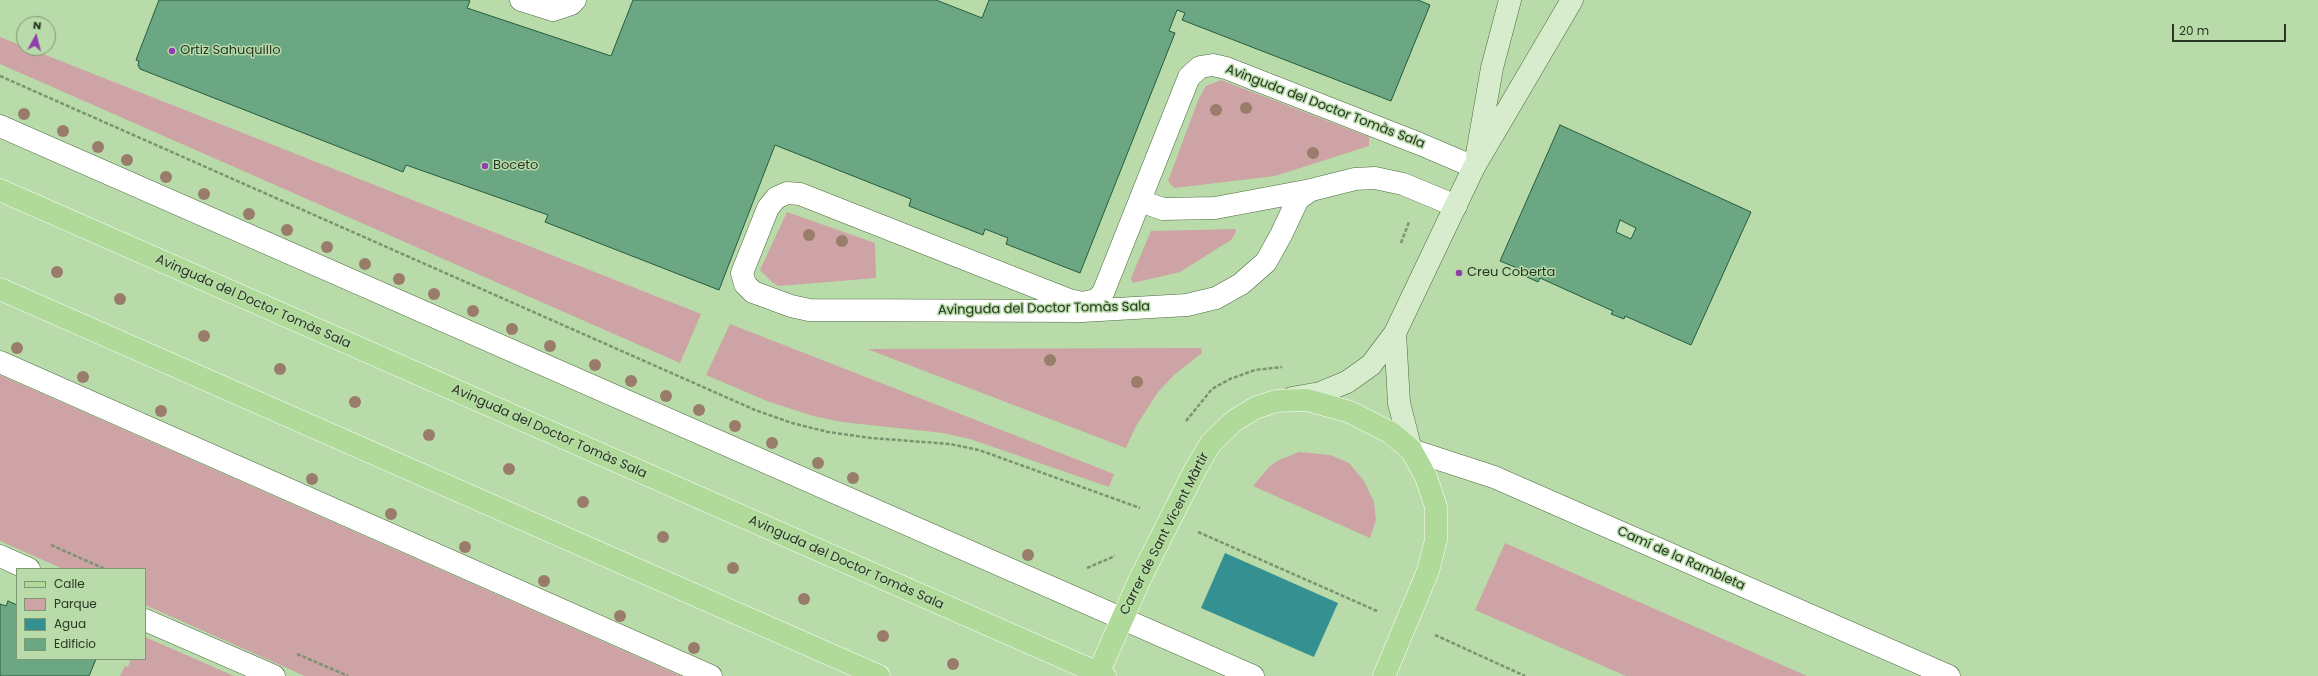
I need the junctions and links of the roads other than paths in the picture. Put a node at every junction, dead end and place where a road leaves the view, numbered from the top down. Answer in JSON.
{"nodes":[{"id":1,"x":521,"y":0,"type":"edge"},
{"id":2,"x":575,"y":0,"type":"edge"},
{"id":3,"x":1510,"y":0,"type":"edge"},
{"id":4,"x":1572,"y":0,"type":"edge"},
{"id":5,"x":0,"y":126,"type":"edge"},
{"id":6,"x":1474,"y":167,"type":"junction"},
{"id":7,"x":0,"y":190,"type":"edge"},
{"id":8,"x":1311,"y":190,"type":"junction"},
{"id":9,"x":1140,"y":201,"type":"junction"},
{"id":10,"x":1456,"y":206,"type":"junction"},
{"id":11,"x":0,"y":289,"type":"edge"},
{"id":12,"x":1395,"y":333,"type":"junction"},
{"id":13,"x":0,"y":362,"type":"edge"},
{"id":14,"x":1276,"y":401,"type":"junction"},
{"id":15,"x":1411,"y":450,"type":"junction"},
{"id":16,"x":0,"y":556,"type":"edge"},
{"id":17,"x":27,"y":568,"type":"edge"},
{"id":18,"x":1122,"y":619,"type":"junction"},
{"id":19,"x":146,"y":620,"type":"edge"},
{"id":20,"x":1100,"y":675,"type":"edge"},
{"id":21,"x":274,"y":676,"type":"edge"},
{"id":22,"x":711,"y":676,"type":"edge"},
{"id":23,"x":879,"y":676,"type":"edge"},
{"id":24,"x":1253,"y":676,"type":"edge"},
{"id":25,"x":1384,"y":676,"type":"edge"},
{"id":26,"x":1949,"y":676,"type":"edge"}],
"edges":[{"from":1,"to":2,"type":"street"},
{"from":3,"to":6,"type":"main road","name":"Carrer de Sant Vicent Màrtir"},
{"from":4,"to":6,"type":"main road","name":"Carrer de Sant Vicent Màrtir"},
{"from":5,"to":18,"type":"street"},
{"from":6,"to":9,"type":"street","name":"Avinguda del Doctor Tomàs Sala"},
{"from":6,"to":10,"type":"main road","name":"Carrer de Sant Vicent Màrtir"},
{"from":7,"to":20,"type":"main road","name":"Avinguda del Doctor Tomàs Sala"},
{"from":8,"to":9,"type":"street","name":"Avinguda del Doctor Tomàs Sala"},
{"from":8,"to":9,"type":"street","name":"Avinguda del Doctor Tomàs Sala"},
{"from":8,"to":10,"type":"street","name":"Avinguda del Doctor Tomàs Sala"},
{"from":10,"to":12,"type":"main road","name":"Carrer de Sant Vicent Màrtir"},
{"from":11,"to":23,"type":"main road"},
{"from":12,"to":14,"type":"main road","name":"Carrer de Sant Vicent Màrtir"},
{"from":12,"to":15,"type":"main road","name":"Carrer de Sant Vicent Màrtir"},
{"from":13,"to":22,"type":"street"},
{"from":14,"to":15,"type":"main road","name":"Carrer de Sant Vicent Màrtir"},
{"from":14,"to":18,"type":"main road","name":"Carrer de Sant Vicent Màrtir"},
{"from":15,"to":25,"type":"main road","name":"Carrer de Sant Vicent Màrtir"},
{"from":15,"to":26,"type":"street","name":"Camí de la Rambleta"},
{"from":16,"to":17,"type":"street"},
{"from":18,"to":20,"type":"main road","name":"Carrer de Sant Vicent Màrtir"},
{"from":18,"to":24,"type":"street"},
{"from":19,"to":21,"type":"street"}]}
